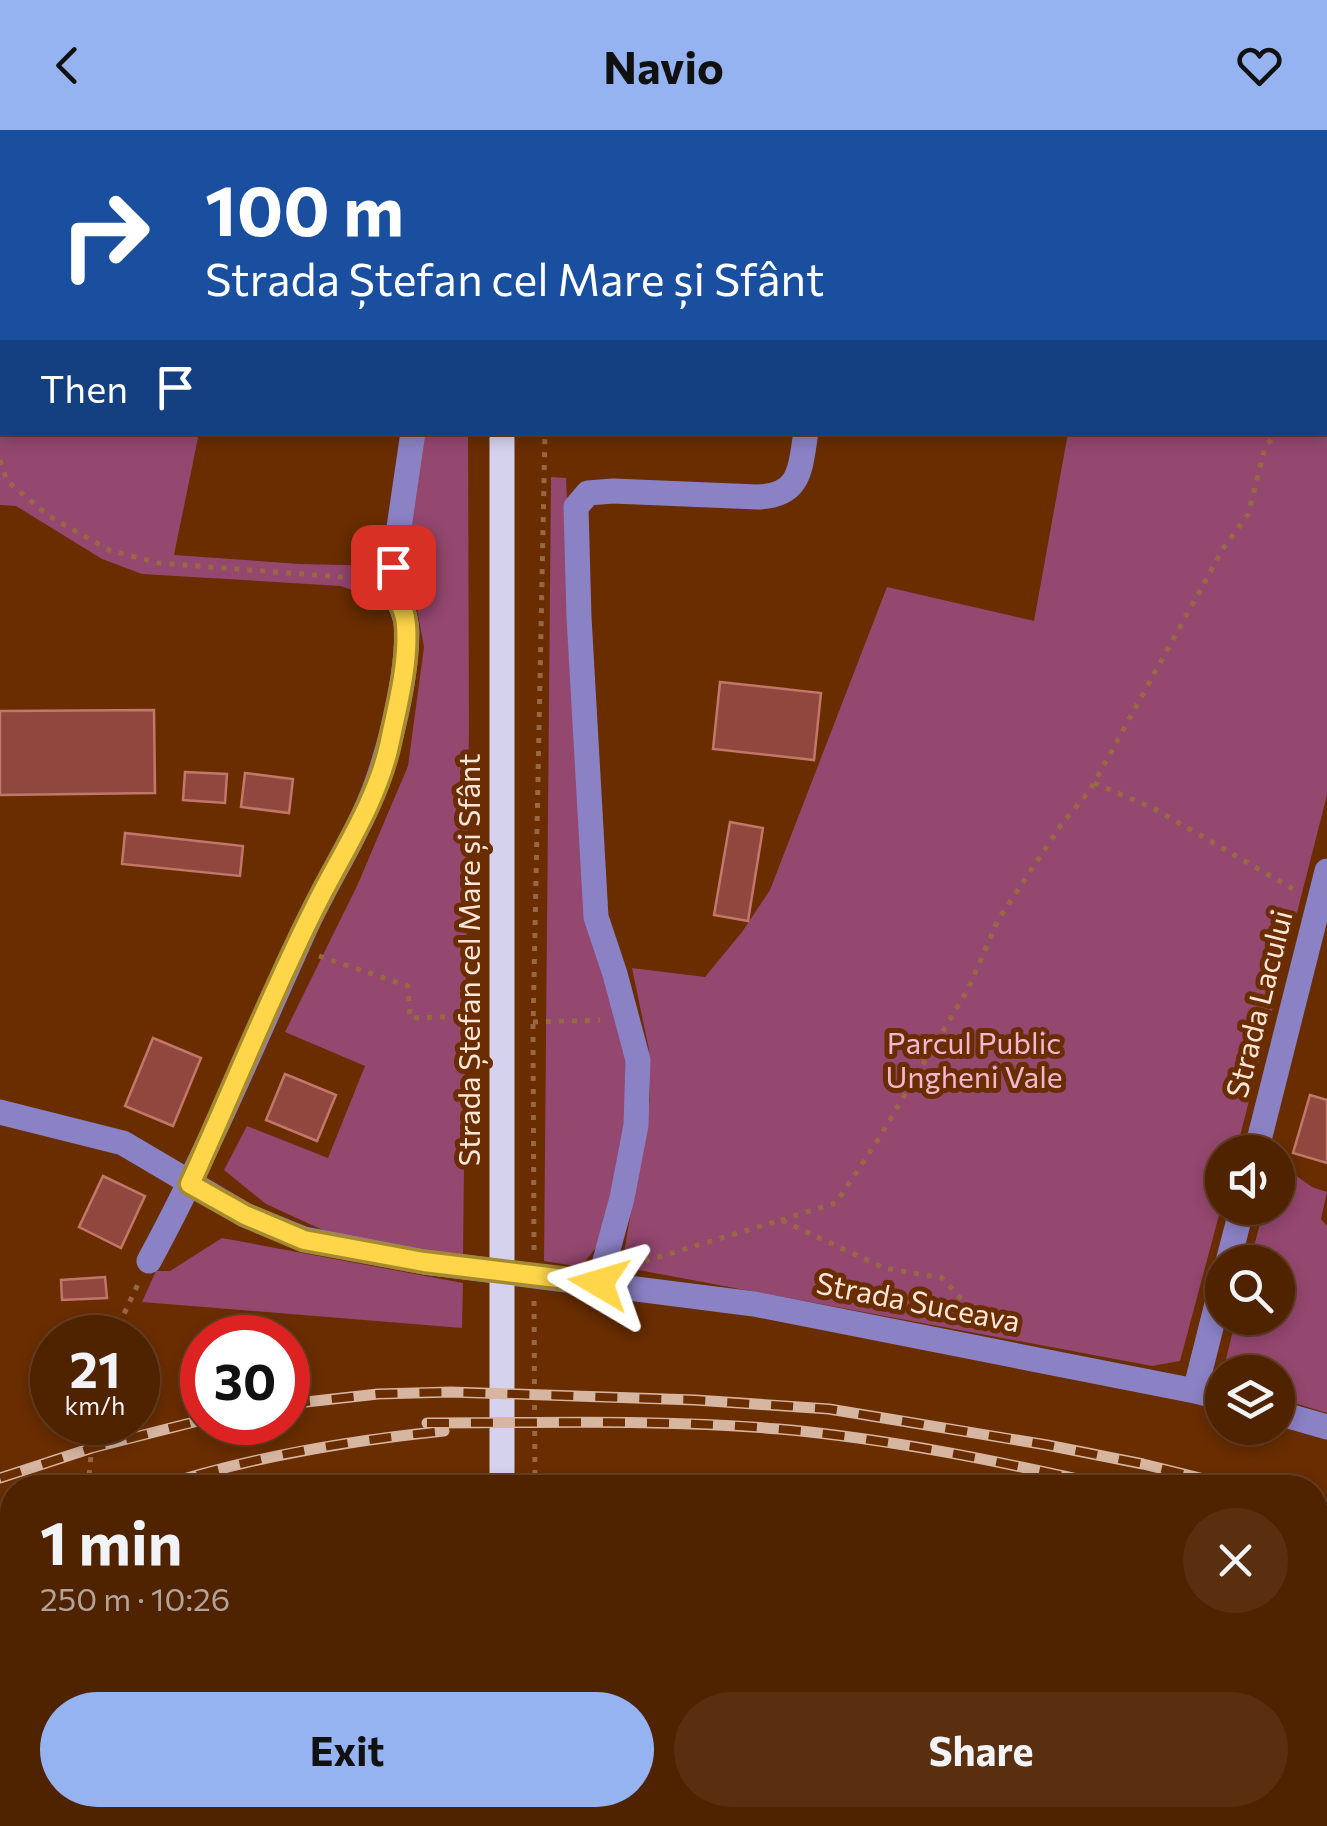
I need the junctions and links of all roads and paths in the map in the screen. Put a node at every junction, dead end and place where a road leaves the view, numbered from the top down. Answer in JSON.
{"nodes":[{"id":1,"x":414,"y":435,"type":"edge"},
{"id":2,"x":502,"y":435,"type":"edge"},
{"id":3,"x":546,"y":435,"type":"edge"},
{"id":4,"x":805,"y":435,"type":"edge"},
{"id":5,"x":1276,"y":435,"type":"edge"},
{"id":6,"x":0,"y":460,"type":"edge"},
{"id":7,"x":391,"y":582,"type":"junction"},
{"id":8,"x":1094,"y":783,"type":"junction"},
{"id":9,"x":1327,"y":872,"type":"edge"},
{"id":10,"x":1319,"y":905,"type":"junction"},
{"id":11,"x":312,"y":953,"type":"dead end"},
{"id":12,"x":492,"y":1021,"type":"junction"},
{"id":13,"x":602,"y":1033,"type":"dead end"},
{"id":14,"x":0,"y":1112,"type":"edge"},
{"id":15,"x":1260,"y":1135,"type":"edge"},
{"id":16,"x":190,"y":1184,"type":"junction"},
{"id":17,"x":781,"y":1220,"type":"junction"},
{"id":18,"x":607,"y":1254,"type":"junction"},
{"id":19,"x":149,"y":1260,"type":"dead end"},
{"id":20,"x":599,"y":1283,"type":"junction"},
{"id":21,"x":1209,"y":1335,"type":"edge"},
{"id":22,"x":1004,"y":1353,"type":"junction"},
{"id":23,"x":1195,"y":1391,"type":"junction"},
{"id":24,"x":1205,"y":1394,"type":"edge"},
{"id":25,"x":1295,"y":1419,"type":"edge"},
{"id":26,"x":1327,"y":1428,"type":"edge"},
{"id":27,"x":92,"y":1445,"type":"edge"},
{"id":28,"x":89,"y":1475,"type":"edge"},
{"id":29,"x":502,"y":1475,"type":"edge"}],
"edges":[{"from":1,"to":7,"type":"street"},
{"from":2,"to":12,"type":"main road","name":"Strada Ștefan cel Mare și Sfânt"},
{"from":3,"to":13,"type":"path"},
{"from":4,"to":18,"type":"street"},
{"from":5,"to":8,"type":"path"},
{"from":6,"to":7,"type":"path"},
{"from":7,"to":16,"type":"street"},
{"from":8,"to":10,"type":"path"},
{"from":8,"to":17,"type":"path"},
{"from":9,"to":10,"type":"street","name":"Strada Lacului"},
{"from":10,"to":15,"type":"street","name":"Strada Lacului"},
{"from":11,"to":12,"type":"path"},
{"from":12,"to":29,"type":"main road","name":"Strada Ștefan cel Mare și Sfânt"},
{"from":14,"to":16,"type":"street","name":"Strada Suceava"},
{"from":16,"to":19,"type":"street"},
{"from":16,"to":20,"type":"street","name":"Strada Suceava"},
{"from":17,"to":18,"type":"path"},
{"from":17,"to":22,"type":"path"},
{"from":18,"to":20,"type":"street"},
{"from":20,"to":22,"type":"street","name":"Strada Suceava"},
{"from":21,"to":23,"type":"street"},
{"from":22,"to":23,"type":"street","name":"Strada Suceava"},
{"from":23,"to":24,"type":"street","name":"Strada Suceava"},
{"from":25,"to":26,"type":"street"},
{"from":27,"to":28,"type":"path"}]}
